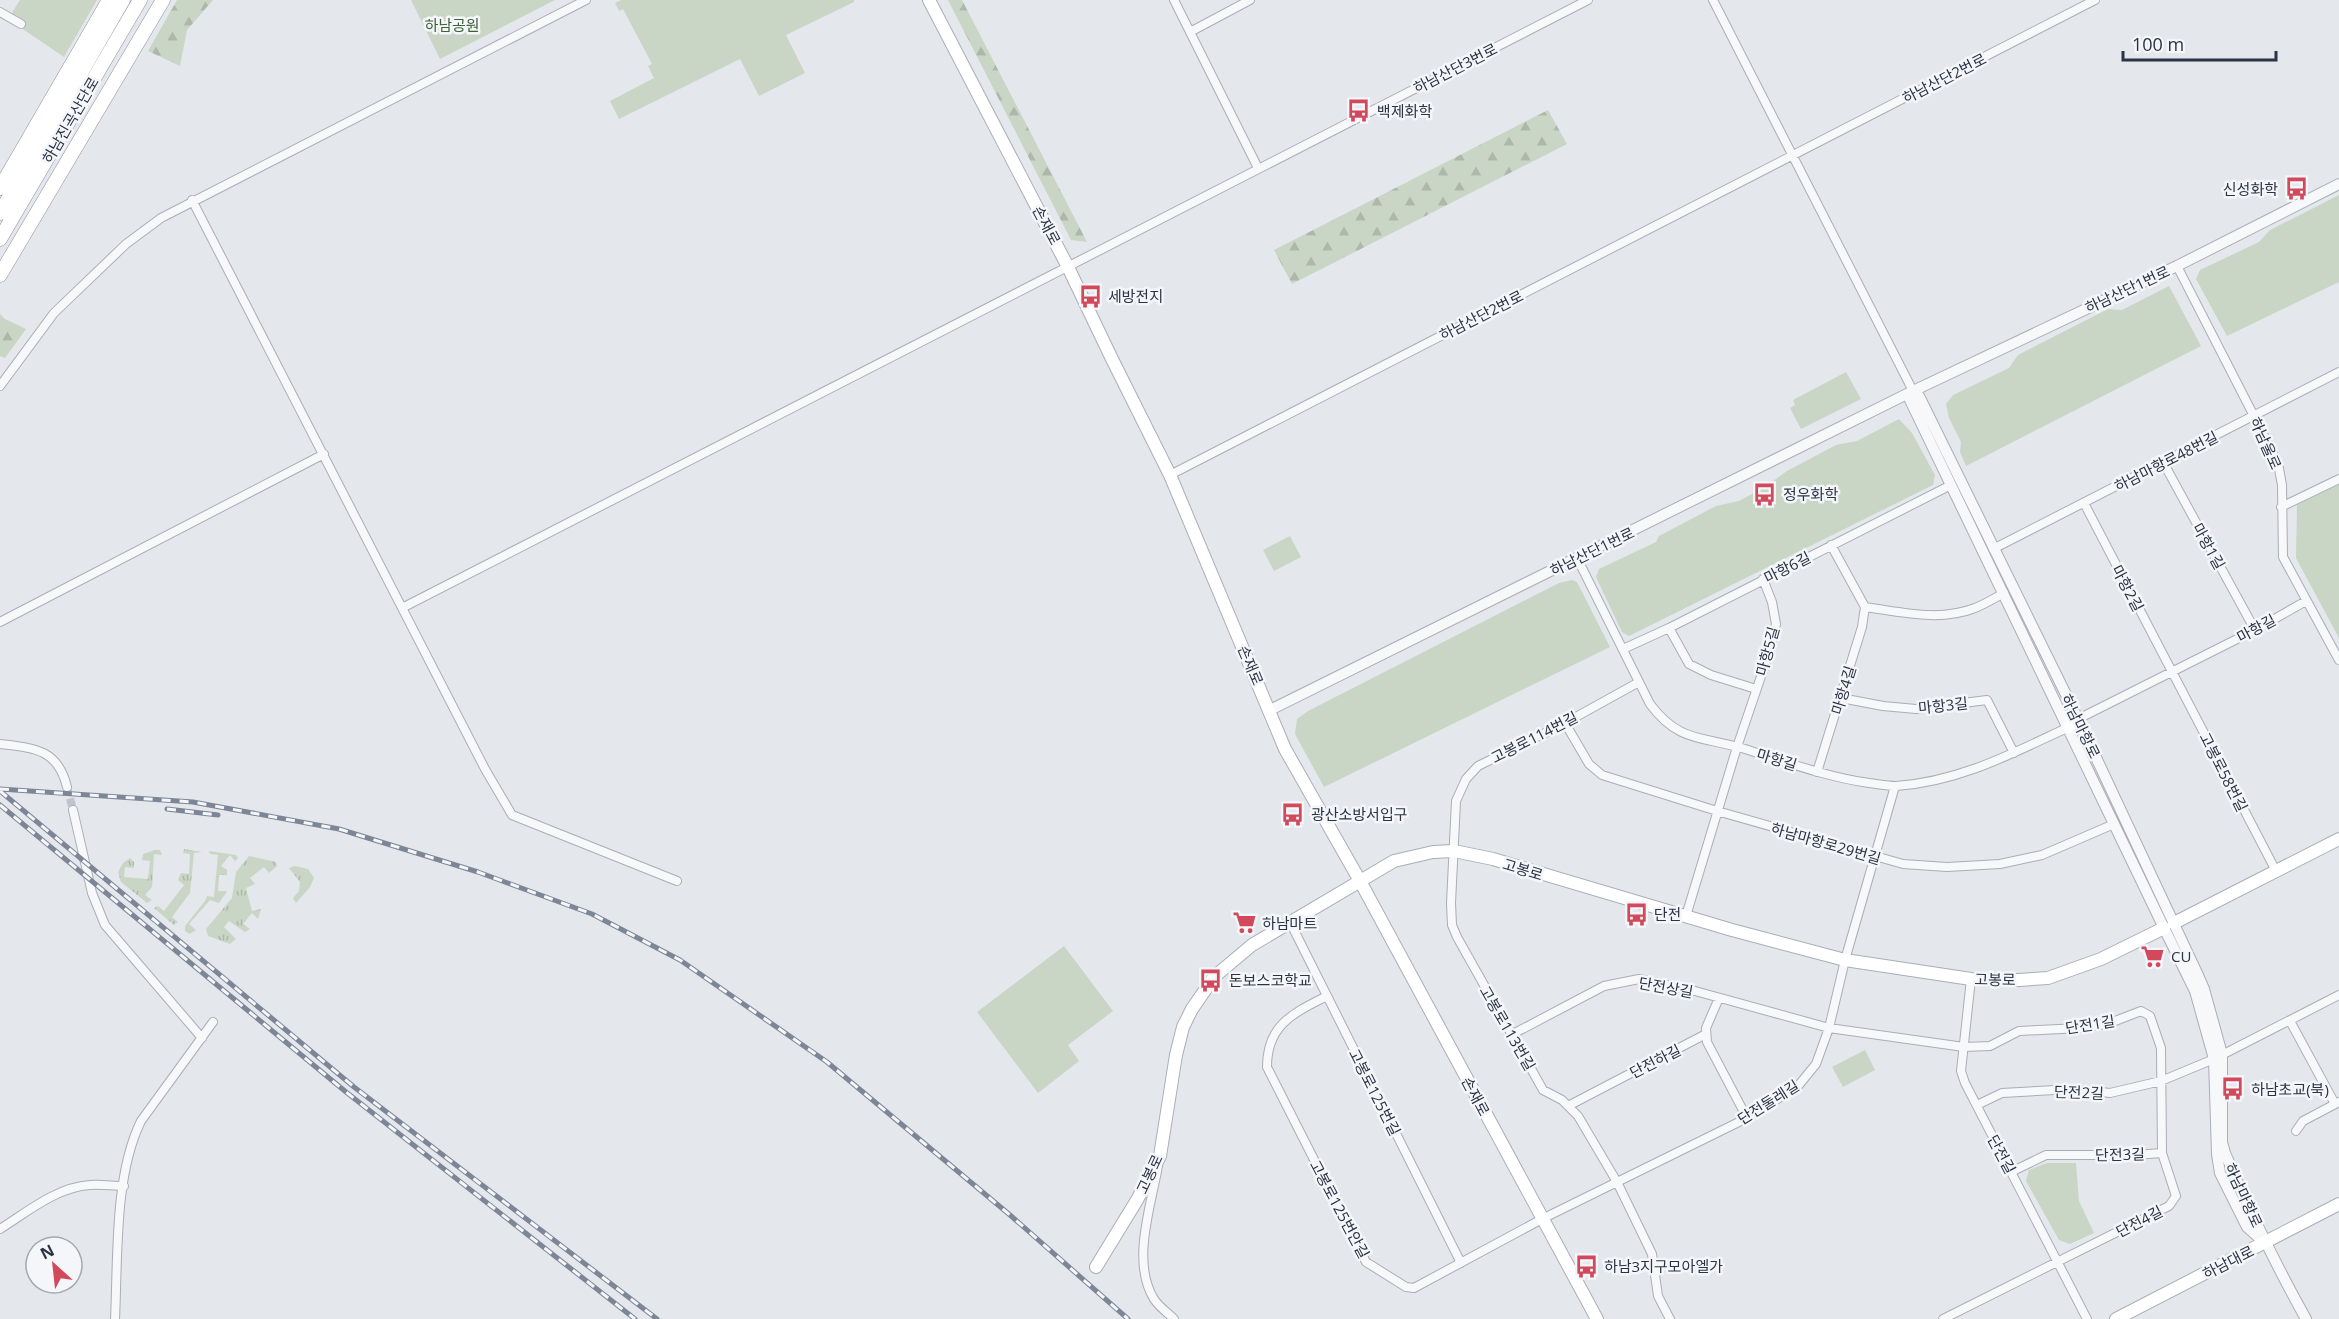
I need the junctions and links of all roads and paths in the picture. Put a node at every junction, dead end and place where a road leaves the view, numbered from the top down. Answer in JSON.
{"nodes":[{"id":1,"x":109,"y":0,"type":"edge"},
{"id":2,"x":123,"y":0,"type":"edge"},
{"id":3,"x":140,"y":0,"type":"edge"},
{"id":4,"x":163,"y":0,"type":"edge"},
{"id":5,"x":586,"y":0,"type":"edge"},
{"id":6,"x":929,"y":0,"type":"edge"},
{"id":7,"x":1174,"y":0,"type":"edge"},
{"id":8,"x":1250,"y":0,"type":"edge"},
{"id":9,"x":1588,"y":0,"type":"edge"},
{"id":10,"x":1713,"y":0,"type":"edge"},
{"id":11,"x":2095,"y":0,"type":"edge"},
{"id":12,"x":0,"y":12,"type":"edge"},
{"id":13,"x":21,"y":24,"type":"dead end"},
{"id":14,"x":1190,"y":32,"type":"junction"},
{"id":15,"x":108,"y":40,"type":"junction"},
{"id":16,"x":1792,"y":156,"type":"junction"},
{"id":17,"x":1258,"y":168,"type":"junction"},
{"id":18,"x":2339,"y":184,"type":"edge"},
{"id":19,"x":0,"y":188,"type":"edge"},
{"id":20,"x":192,"y":200,"type":"junction"},
{"id":21,"x":0,"y":213,"type":"edge"},
{"id":22,"x":0,"y":239,"type":"edge"},
{"id":23,"x":2177,"y":266,"type":"junction"},
{"id":24,"x":1068,"y":267,"type":"junction"},
{"id":25,"x":0,"y":275,"type":"edge"},
{"id":26,"x":2339,"y":372,"type":"edge"},
{"id":27,"x":0,"y":386,"type":"edge"},
{"id":28,"x":1913,"y":391,"type":"junction"},
{"id":29,"x":2253,"y":415,"type":"junction"},
{"id":30,"x":324,"y":454,"type":"junction"},
{"id":31,"x":2163,"y":462,"type":"junction"},
{"id":32,"x":1170,"y":475,"type":"junction"},
{"id":33,"x":2339,"y":479,"type":"edge"},
{"id":34,"x":1951,"y":484,"type":"junction"},
{"id":35,"x":2084,"y":503,"type":"junction"},
{"id":36,"x":2281,"y":507,"type":"junction"},
{"id":37,"x":1831,"y":545,"type":"junction"},
{"id":38,"x":1993,"y":549,"type":"junction"},
{"id":39,"x":1577,"y":558,"type":"junction"},
{"id":40,"x":1763,"y":579,"type":"junction"},
{"id":41,"x":2004,"y":593,"type":"junction"},
{"id":42,"x":2306,"y":601,"type":"junction"},
{"id":43,"x":1865,"y":607,"type":"junction"},
{"id":44,"x":402,"y":608,"type":"junction"},
{"id":45,"x":0,"y":622,"type":"edge"},
{"id":46,"x":1669,"y":628,"type":"junction"},
{"id":47,"x":2255,"y":630,"type":"junction"},
{"id":48,"x":1623,"y":649,"type":"junction"},
{"id":49,"x":2339,"y":660,"type":"edge"},
{"id":50,"x":2173,"y":672,"type":"junction"},
{"id":51,"x":1639,"y":682,"type":"junction"},
{"id":52,"x":1756,"y":689,"type":"junction"},
{"id":53,"x":1841,"y":698,"type":"junction"},
{"id":54,"x":1270,"y":710,"type":"junction"},
{"id":55,"x":1565,"y":723,"type":"junction"},
{"id":56,"x":2073,"y":723,"type":"junction"},
{"id":57,"x":0,"y":744,"type":"edge"},
{"id":58,"x":1737,"y":747,"type":"junction"},
{"id":59,"x":2014,"y":753,"type":"junction"},
{"id":60,"x":1817,"y":772,"type":"junction"},
{"id":61,"x":1895,"y":786,"type":"junction"},
{"id":62,"x":67,"y":787,"type":"tunnel mouth"},
{"id":63,"x":73,"y":810,"type":"tunnel mouth"},
{"id":64,"x":1717,"y":811,"type":"junction"},
{"id":65,"x":2114,"y":824,"type":"junction"},
{"id":66,"x":2339,"y":839,"type":"edge"},
{"id":67,"x":1454,"y":851,"type":"junction"},
{"id":68,"x":1875,"y":857,"type":"junction"},
{"id":69,"x":2276,"y":872,"type":"junction"},
{"id":70,"x":677,"y":881,"type":"dead end"},
{"id":71,"x":1360,"y":881,"type":"junction"},
{"id":72,"x":1686,"y":916,"type":"junction"},
{"id":73,"x":1290,"y":922,"type":"junction"},
{"id":74,"x":2169,"y":926,"type":"junction"},
{"id":75,"x":1845,"y":960,"type":"junction"},
{"id":76,"x":1971,"y":979,"type":"junction"},
{"id":77,"x":2339,"y":995,"type":"edge"},
{"id":78,"x":1327,"y":996,"type":"junction"},
{"id":79,"x":1719,"y":998,"type":"junction"},
{"id":80,"x":2290,"y":1020,"type":"junction"},
{"id":81,"x":213,"y":1022,"type":"dead end"},
{"id":82,"x":1829,"y":1028,"type":"junction"},
{"id":83,"x":1706,"y":1034,"type":"junction"},
{"id":84,"x":1512,"y":1035,"type":"junction"},
{"id":85,"x":202,"y":1038,"type":"junction"},
{"id":86,"x":1964,"y":1047,"type":"junction"},
{"id":87,"x":2218,"y":1057,"type":"junction"},
{"id":88,"x":2161,"y":1081,"type":"junction"},
{"id":89,"x":2337,"y":1103,"type":"edge"},
{"id":90,"x":1977,"y":1105,"type":"junction"},
{"id":91,"x":1568,"y":1106,"type":"junction"},
{"id":92,"x":1747,"y":1118,"type":"junction"},
{"id":93,"x":2296,"y":1131,"type":"dead end"},
{"id":94,"x":2162,"y":1153,"type":"junction"},
{"id":95,"x":1160,"y":1156,"type":"junction"},
{"id":96,"x":2012,"y":1172,"type":"junction"},
{"id":97,"x":1617,"y":1182,"type":"junction"},
{"id":98,"x":124,"y":1186,"type":"junction"},
{"id":99,"x":2339,"y":1204,"type":"edge"},
{"id":100,"x":1542,"y":1219,"type":"junction"},
{"id":101,"x":0,"y":1229,"type":"edge"},
{"id":102,"x":2265,"y":1243,"type":"junction"},
{"id":103,"x":2058,"y":1262,"type":"junction"},
{"id":104,"x":1461,"y":1263,"type":"junction"},
{"id":105,"x":1096,"y":1267,"type":"dead end"},
{"id":106,"x":115,"y":1319,"type":"edge"},
{"id":107,"x":1174,"y":1319,"type":"edge"},
{"id":108,"x":1597,"y":1319,"type":"edge"},
{"id":109,"x":1670,"y":1319,"type":"edge"},
{"id":110,"x":1943,"y":1319,"type":"edge"},
{"id":111,"x":2087,"y":1319,"type":"edge"},
{"id":112,"x":2116,"y":1319,"type":"edge"},
{"id":113,"x":2306,"y":1319,"type":"edge"}],
"edges":[{"from":1,"to":19,"type":"highway"},
{"from":2,"to":15,"type":"highway","name":"하남진곡산단로"},
{"from":3,"to":15,"type":"highway","name":"하남진곡산단로"},
{"from":4,"to":25,"type":"highway"},
{"from":5,"to":20,"type":"street"},
{"from":6,"to":24,"type":"main road","name":"손재로"},
{"from":7,"to":14,"type":"street"},
{"from":8,"to":14,"type":"street"},
{"from":9,"to":17,"type":"street","name":"하남산단3번로"},
{"from":10,"to":16,"type":"street"},
{"from":11,"to":16,"type":"street","name":"하남산단2번로"},
{"from":12,"to":13,"type":"street"},
{"from":14,"to":17,"type":"street"},
{"from":15,"to":21,"type":"highway","name":"하남진곡산단로"},
{"from":15,"to":22,"type":"highway","name":"하남진곡산단로"},
{"from":16,"to":28,"type":"street"},
{"from":16,"to":32,"type":"street","name":"하남산단2번로"},
{"from":17,"to":24,"type":"street","name":"하남산단3번로"},
{"from":18,"to":23,"type":"street","name":"하남산단1번로"},
{"from":20,"to":27,"type":"street"},
{"from":20,"to":30,"type":"street"},
{"from":23,"to":28,"type":"street","name":"하남산단1번로"},
{"from":23,"to":29,"type":"street","name":"하남울로"},
{"from":24,"to":32,"type":"main road","name":"손재로"},
{"from":24,"to":44,"type":"street","name":"하남산단3번로"},
{"from":26,"to":29,"type":"street","name":"하남마항로48번길"},
{"from":28,"to":34,"type":"street","name":"하남마항로"},
{"from":28,"to":38,"type":"street","name":"하남마항로"},
{"from":28,"to":39,"type":"street","name":"하남산단1번로"},
{"from":29,"to":31,"type":"street","name":"하남마항로48번길"},
{"from":29,"to":36,"type":"street","name":"하남울로"},
{"from":30,"to":44,"type":"street"},
{"from":30,"to":45,"type":"street"},
{"from":31,"to":35,"type":"street","name":"하남마항로48번길"},
{"from":31,"to":47,"type":"street","name":"마항1길"},
{"from":32,"to":54,"type":"main road","name":"손재로"},
{"from":33,"to":36,"type":"street"},
{"from":34,"to":37,"type":"street","name":"마항6길"},
{"from":34,"to":41,"type":"street","name":"하남마항로"},
{"from":35,"to":38,"type":"street","name":"하남마항로48번길"},
{"from":35,"to":50,"type":"street","name":"마항2길"},
{"from":36,"to":42,"type":"street","name":"하남울로"},
{"from":37,"to":40,"type":"street","name":"마항6길"},
{"from":37,"to":43,"type":"street"},
{"from":38,"to":56,"type":"street","name":"하남마항로"},
{"from":39,"to":48,"type":"street","name":"마항길"},
{"from":39,"to":54,"type":"street","name":"하남산단1번로"},
{"from":40,"to":46,"type":"street","name":"마항6길"},
{"from":40,"to":52,"type":"street","name":"마항5길"},
{"from":41,"to":43,"type":"street"},
{"from":41,"to":56,"type":"street","name":"하남마항로"},
{"from":42,"to":47,"type":"street","name":"마항길"},
{"from":42,"to":49,"type":"street","name":"하남울로"},
{"from":43,"to":53,"type":"street","name":"마항4길"},
{"from":44,"to":70,"type":"street"},
{"from":46,"to":48,"type":"street","name":"마항6길"},
{"from":46,"to":52,"type":"street","name":"마항5길"},
{"from":47,"to":50,"type":"street","name":"마항길"},
{"from":48,"to":51,"type":"street","name":"마항길"},
{"from":50,"to":56,"type":"street","name":"마항길"},
{"from":50,"to":69,"type":"street","name":"고봉로58번길"},
{"from":51,"to":55,"type":"street","name":"고봉로114번길"},
{"from":51,"to":58,"type":"street","name":"마항길"},
{"from":52,"to":58,"type":"street","name":"마항5길"},
{"from":53,"to":59,"type":"street","name":"마항3길"},
{"from":53,"to":60,"type":"street","name":"마항4길"},
{"from":54,"to":71,"type":"main road","name":"손재로"},
{"from":55,"to":64,"type":"street","name":"하남마항로29번길"},
{"from":55,"to":67,"type":"street","name":"고봉로114번길"},
{"from":56,"to":59,"type":"street","name":"마항길"},
{"from":56,"to":65,"type":"street","name":"하남마항로"},
{"from":56,"to":74,"type":"street","name":"하남마항로"},
{"from":57,"to":62,"type":"street"},
{"from":58,"to":60,"type":"street","name":"마항길"},
{"from":58,"to":64,"type":"street","name":"마항5길"},
{"from":59,"to":61,"type":"street","name":"마항길"},
{"from":60,"to":61,"type":"street","name":"마항길"},
{"from":61,"to":68,"type":"street","name":"단전둘레길"},
{"from":63,"to":85,"type":"street"},
{"from":64,"to":68,"type":"street","name":"하남마항로29번길"},
{"from":64,"to":72,"type":"street","name":"마항5길"},
{"from":65,"to":68,"type":"street","name":"하남마항로29번길"},
{"from":65,"to":74,"type":"street","name":"하남마항로"},
{"from":66,"to":69,"type":"main road","name":"고봉로"},
{"from":67,"to":71,"type":"main road","name":"고봉로"},
{"from":67,"to":72,"type":"main road","name":"고봉로"},
{"from":67,"to":84,"type":"street","name":"고봉로113번길"},
{"from":68,"to":75,"type":"street","name":"단전둘레길"},
{"from":69,"to":74,"type":"main road","name":"고봉로"},
{"from":71,"to":73,"type":"main road","name":"고봉로"},
{"from":71,"to":100,"type":"main road","name":"손재로"},
{"from":72,"to":75,"type":"main road","name":"고봉로"},
{"from":73,"to":78,"type":"street","name":"고봉로125번길"},
{"from":73,"to":95,"type":"main road","name":"고봉로"},
{"from":74,"to":76,"type":"main road","name":"고봉로"},
{"from":74,"to":87,"type":"street","name":"하남마항로"},
{"from":75,"to":76,"type":"main road","name":"고봉로"},
{"from":75,"to":82,"type":"street","name":"단전둘레길"},
{"from":76,"to":86,"type":"street","name":"단전길"},
{"from":77,"to":80,"type":"street","name":"단전2길"},
{"from":78,"to":104,"type":"street","name":"고봉로125번길"},
{"from":78,"to":104,"type":"street","name":"고봉로125번안길"},
{"from":79,"to":82,"type":"street","name":"단전상길"},
{"from":79,"to":83,"type":"street"},
{"from":79,"to":84,"type":"street","name":"단전상길"},
{"from":80,"to":87,"type":"street","name":"단전2길"},
{"from":80,"to":89,"type":"street"},
{"from":81,"to":85,"type":"street"},
{"from":82,"to":86,"type":"street","name":"단전상길"},
{"from":82,"to":92,"type":"street","name":"단전둘레길"},
{"from":83,"to":91,"type":"street","name":"단전하길"},
{"from":83,"to":92,"type":"street"},
{"from":84,"to":91,"type":"street","name":"고봉로113번길"},
{"from":85,"to":98,"type":"street"},
{"from":86,"to":88,"type":"street","name":"단전1길"},
{"from":86,"to":90,"type":"street","name":"단전길"},
{"from":87,"to":88,"type":"street","name":"단전2길"},
{"from":87,"to":102,"type":"street","name":"하남마항로"},
{"from":88,"to":90,"type":"street","name":"단전2길"},
{"from":88,"to":94,"type":"street","name":"단전3길"},
{"from":89,"to":93,"type":"street"},
{"from":90,"to":96,"type":"street","name":"단전길"},
{"from":91,"to":97,"type":"street","name":"고봉로113번길"},
{"from":92,"to":97,"type":"street","name":"단전둘레길"},
{"from":94,"to":96,"type":"street","name":"단전3길"},
{"from":94,"to":103,"type":"street","name":"단전4길"},
{"from":95,"to":105,"type":"main road","name":"고봉로"},
{"from":95,"to":107,"type":"street"},
{"from":96,"to":103,"type":"street","name":"단전길"},
{"from":97,"to":100,"type":"street","name":"단전둘레길"},
{"from":97,"to":109,"type":"street"},
{"from":98,"to":101,"type":"street"},
{"from":98,"to":106,"type":"street"},
{"from":99,"to":102,"type":"main road","name":"하남대로"},
{"from":100,"to":104,"type":"street","name":"고봉로125번안길"},
{"from":100,"to":108,"type":"main road","name":"손재로"},
{"from":102,"to":112,"type":"main road","name":"하남대로"},
{"from":102,"to":113,"type":"street","name":"하남마항로"},
{"from":103,"to":110,"type":"street"},
{"from":103,"to":111,"type":"street","name":"단전길"}]}
